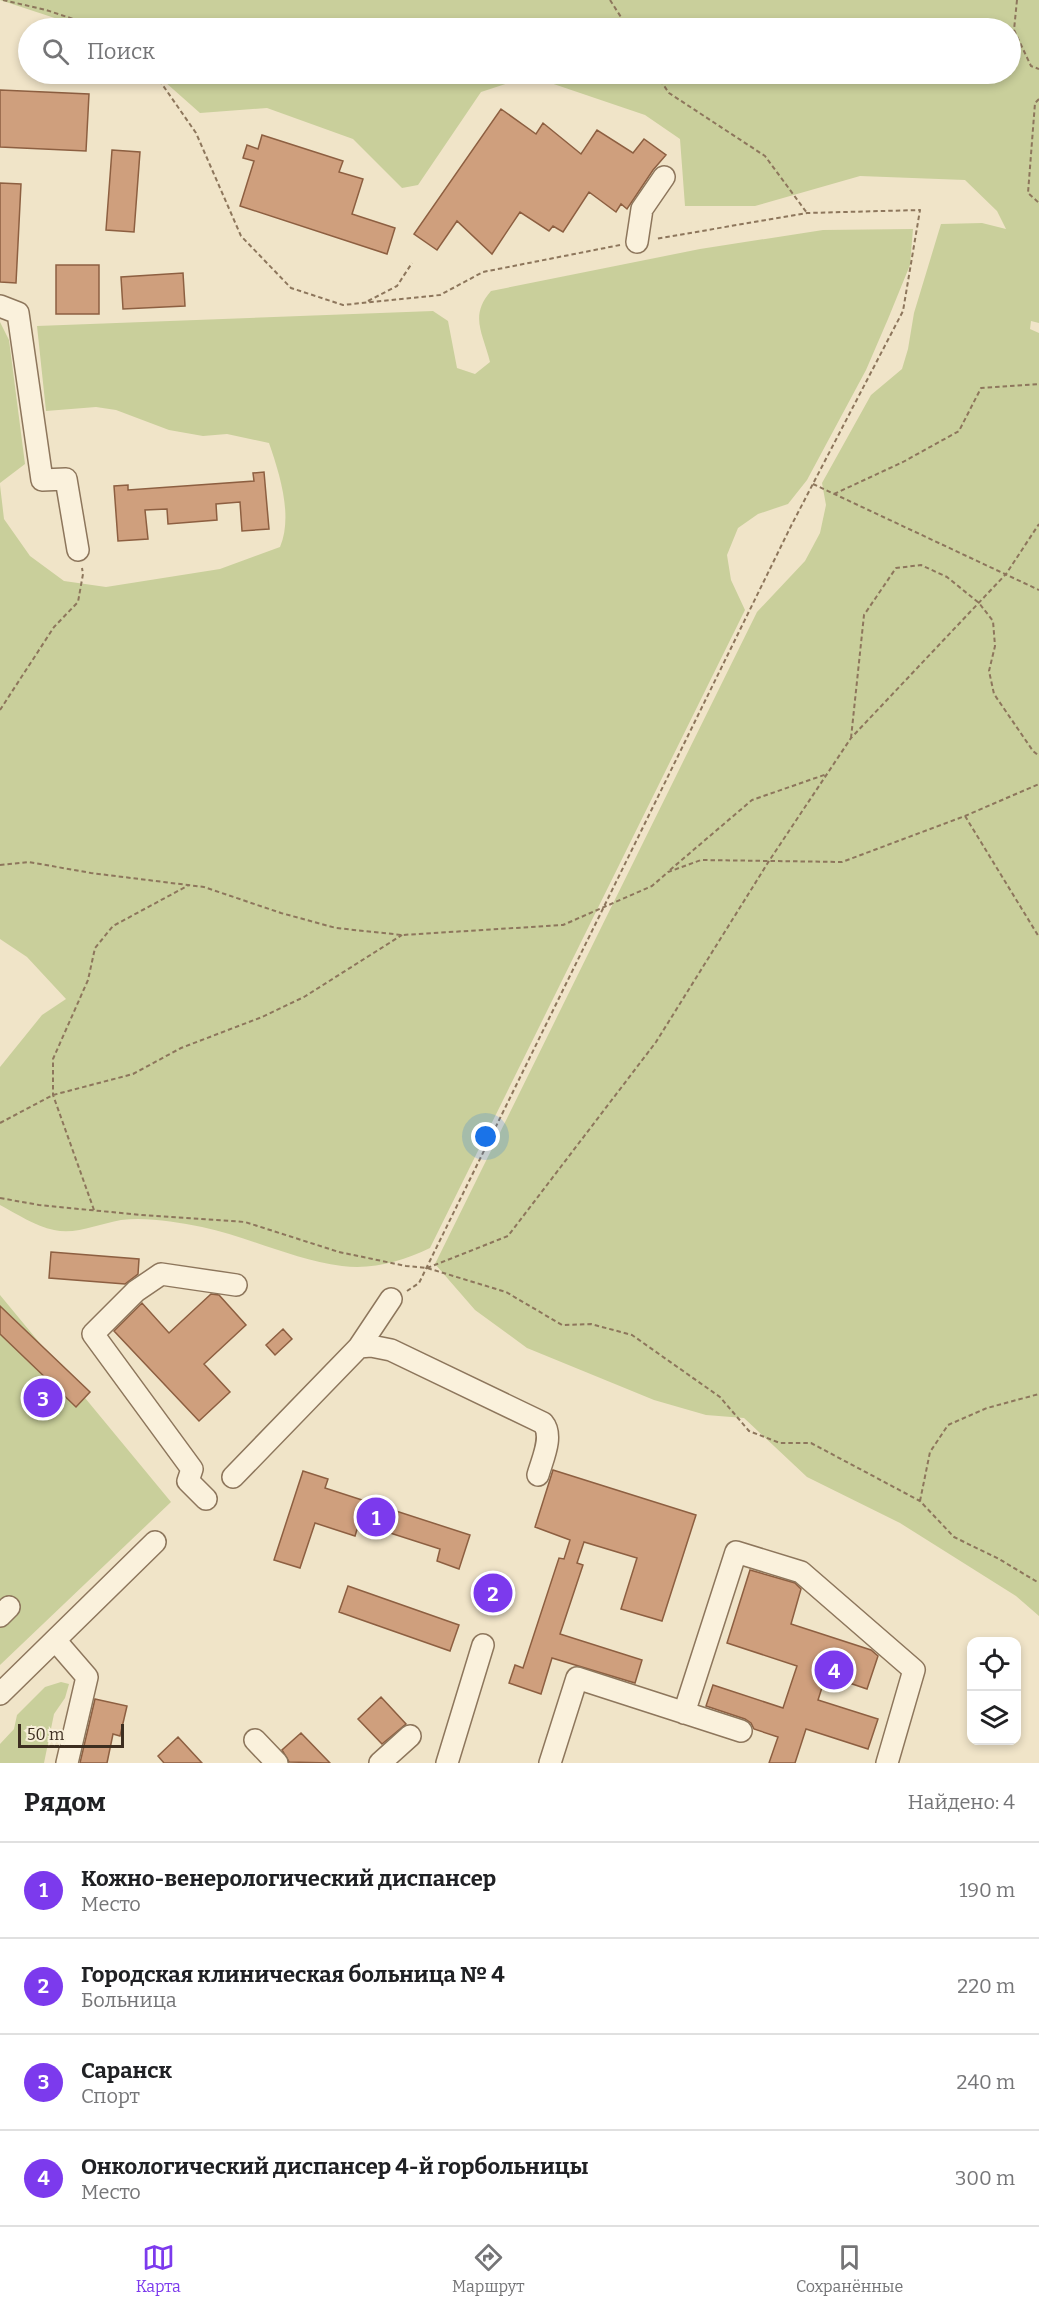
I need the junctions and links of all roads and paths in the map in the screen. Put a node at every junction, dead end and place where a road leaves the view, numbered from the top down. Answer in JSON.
{"nodes":[{"id":1,"x":3,"y":0,"type":"edge"},
{"id":2,"x":610,"y":0,"type":"edge"},
{"id":3,"x":1017,"y":0,"type":"edge"},
{"id":4,"x":70,"y":18,"type":"edge"},
{"id":5,"x":622,"y":18,"type":"edge"},
{"id":6,"x":1015,"y":18,"type":"edge"},
{"id":7,"x":1021,"y":45,"type":"edge"},
{"id":8,"x":1039,"y":69,"type":"edge"},
{"id":9,"x":162,"y":84,"type":"edge"},
{"id":10,"x":663,"y":84,"type":"edge"},
{"id":11,"x":1039,"y":99,"type":"edge"},
{"id":12,"x":664,"y":177,"type":"dead end"},
{"id":13,"x":1039,"y":203,"type":"edge"},
{"id":14,"x":807,"y":213,"type":"junction"},
{"id":15,"x":637,"y":242,"type":"junction"},
{"id":16,"x":412,"y":263,"type":"dead end"},
{"id":17,"x":365,"y":303,"type":"junction"},
{"id":18,"x":0,"y":306,"type":"edge"},
{"id":19,"x":1039,"y":384,"type":"edge"},
{"id":20,"x":813,"y":484,"type":"junction"},
{"id":21,"x":834,"y":494,"type":"junction"},
{"id":22,"x":1039,"y":524,"type":"edge"},
{"id":23,"x":78,"y":550,"type":"joint"},
{"id":24,"x":1006,"y":574,"type":"junction"},
{"id":25,"x":1039,"y":590,"type":"edge"},
{"id":26,"x":979,"y":603,"type":"junction"},
{"id":27,"x":0,"y":710,"type":"edge"},
{"id":28,"x":851,"y":738,"type":"junction"},
{"id":29,"x":1039,"y":756,"type":"edge"},
{"id":30,"x":826,"y":774,"type":"junction"},
{"id":31,"x":1039,"y":784,"type":"edge"},
{"id":32,"x":965,"y":816,"type":"junction"},
{"id":33,"x":769,"y":861,"type":"junction"},
{"id":34,"x":0,"y":865,"type":"edge"},
{"id":35,"x":668,"y":872,"type":"junction"},
{"id":36,"x":189,"y":885,"type":"junction"},
{"id":37,"x":604,"y":907,"type":"junction"},
{"id":38,"x":402,"y":934,"type":"junction"},
{"id":39,"x":1039,"y":937,"type":"edge"},
{"id":40,"x":53,"y":1095,"type":"junction"},
{"id":41,"x":0,"y":1123,"type":"edge"},
{"id":42,"x":0,"y":1198,"type":"edge"},
{"id":43,"x":94,"y":1210,"type":"junction"},
{"id":44,"x":426,"y":1268,"type":"junction"},
{"id":45,"x":236,"y":1285,"type":"dead end"},
{"id":46,"x":391,"y":1299,"type":"joint"},
{"id":47,"x":359,"y":1347,"type":"junction"},
{"id":48,"x":1039,"y":1394,"type":"edge"},
{"id":49,"x":538,"y":1474,"type":"dead end"},
{"id":50,"x":233,"y":1477,"type":"dead end"},
{"id":51,"x":206,"y":1499,"type":"dead end"},
{"id":52,"x":920,"y":1501,"type":"junction"},
{"id":53,"x":155,"y":1542,"type":"dead end"},
{"id":54,"x":1039,"y":1583,"type":"edge"},
{"id":55,"x":55,"y":1640,"type":"junction"},
{"id":56,"x":483,"y":1645,"type":"dead end"},
{"id":57,"x":0,"y":1695,"type":"edge"},
{"id":58,"x":684,"y":1713,"type":"junction"},
{"id":59,"x":741,"y":1731,"type":"dead end"},
{"id":60,"x":410,"y":1736,"type":"dead end"},
{"id":61,"x":255,"y":1740,"type":"dead end"},
{"id":62,"x":67,"y":1763,"type":"edge"},
{"id":63,"x":277,"y":1763,"type":"edge"},
{"id":64,"x":381,"y":1763,"type":"edge"},
{"id":65,"x":447,"y":1763,"type":"edge"},
{"id":66,"x":550,"y":1763,"type":"edge"},
{"id":67,"x":887,"y":1763,"type":"edge"}],
"edges":[{"from":1,"to":4,"type":"path"},
{"from":2,"to":5,"type":"path"},
{"from":3,"to":6,"type":"path"},
{"from":7,"to":8,"type":"path"},
{"from":9,"to":17,"type":"path"},
{"from":10,"to":14,"type":"path"},
{"from":11,"to":13,"type":"path"},
{"from":12,"to":15,"type":"lane"},
{"from":14,"to":15,"type":"path"},
{"from":14,"to":20,"type":"path"},
{"from":15,"to":17,"type":"path"},
{"from":16,"to":17,"type":"path"},
{"from":18,"to":23,"type":"lane"},
{"from":19,"to":21,"type":"path"},
{"from":20,"to":21,"type":"path"},
{"from":20,"to":37,"type":"path"},
{"from":21,"to":24,"type":"path"},
{"from":22,"to":24,"type":"path"},
{"from":23,"to":27,"type":"path"},
{"from":24,"to":25,"type":"path"},
{"from":24,"to":26,"type":"path"},
{"from":26,"to":28,"type":"path"},
{"from":26,"to":28,"type":"path"},
{"from":26,"to":29,"type":"path"},
{"from":28,"to":30,"type":"path"},
{"from":30,"to":33,"type":"path"},
{"from":30,"to":35,"type":"path"},
{"from":31,"to":32,"type":"path"},
{"from":32,"to":33,"type":"path"},
{"from":32,"to":39,"type":"path"},
{"from":33,"to":35,"type":"path"},
{"from":33,"to":44,"type":"path"},
{"from":34,"to":36,"type":"path"},
{"from":35,"to":37,"type":"path"},
{"from":36,"to":38,"type":"path"},
{"from":36,"to":40,"type":"path"},
{"from":37,"to":38,"type":"path"},
{"from":37,"to":44,"type":"path"},
{"from":38,"to":40,"type":"path"},
{"from":40,"to":41,"type":"path"},
{"from":40,"to":43,"type":"path"},
{"from":42,"to":43,"type":"path"},
{"from":43,"to":44,"type":"path"},
{"from":44,"to":46,"type":"path"},
{"from":44,"to":52,"type":"path"},
{"from":45,"to":51,"type":"lane"},
{"from":46,"to":47,"type":"lane"},
{"from":47,"to":49,"type":"lane"},
{"from":47,"to":50,"type":"lane"},
{"from":48,"to":52,"type":"path"},
{"from":52,"to":54,"type":"path"},
{"from":53,"to":55,"type":"lane"},
{"from":55,"to":57,"type":"lane"},
{"from":55,"to":62,"type":"lane"},
{"from":56,"to":65,"type":"lane"},
{"from":58,"to":59,"type":"lane"},
{"from":58,"to":66,"type":"lane"},
{"from":58,"to":67,"type":"lane"},
{"from":60,"to":64,"type":"lane"},
{"from":61,"to":63,"type":"lane"}]}
